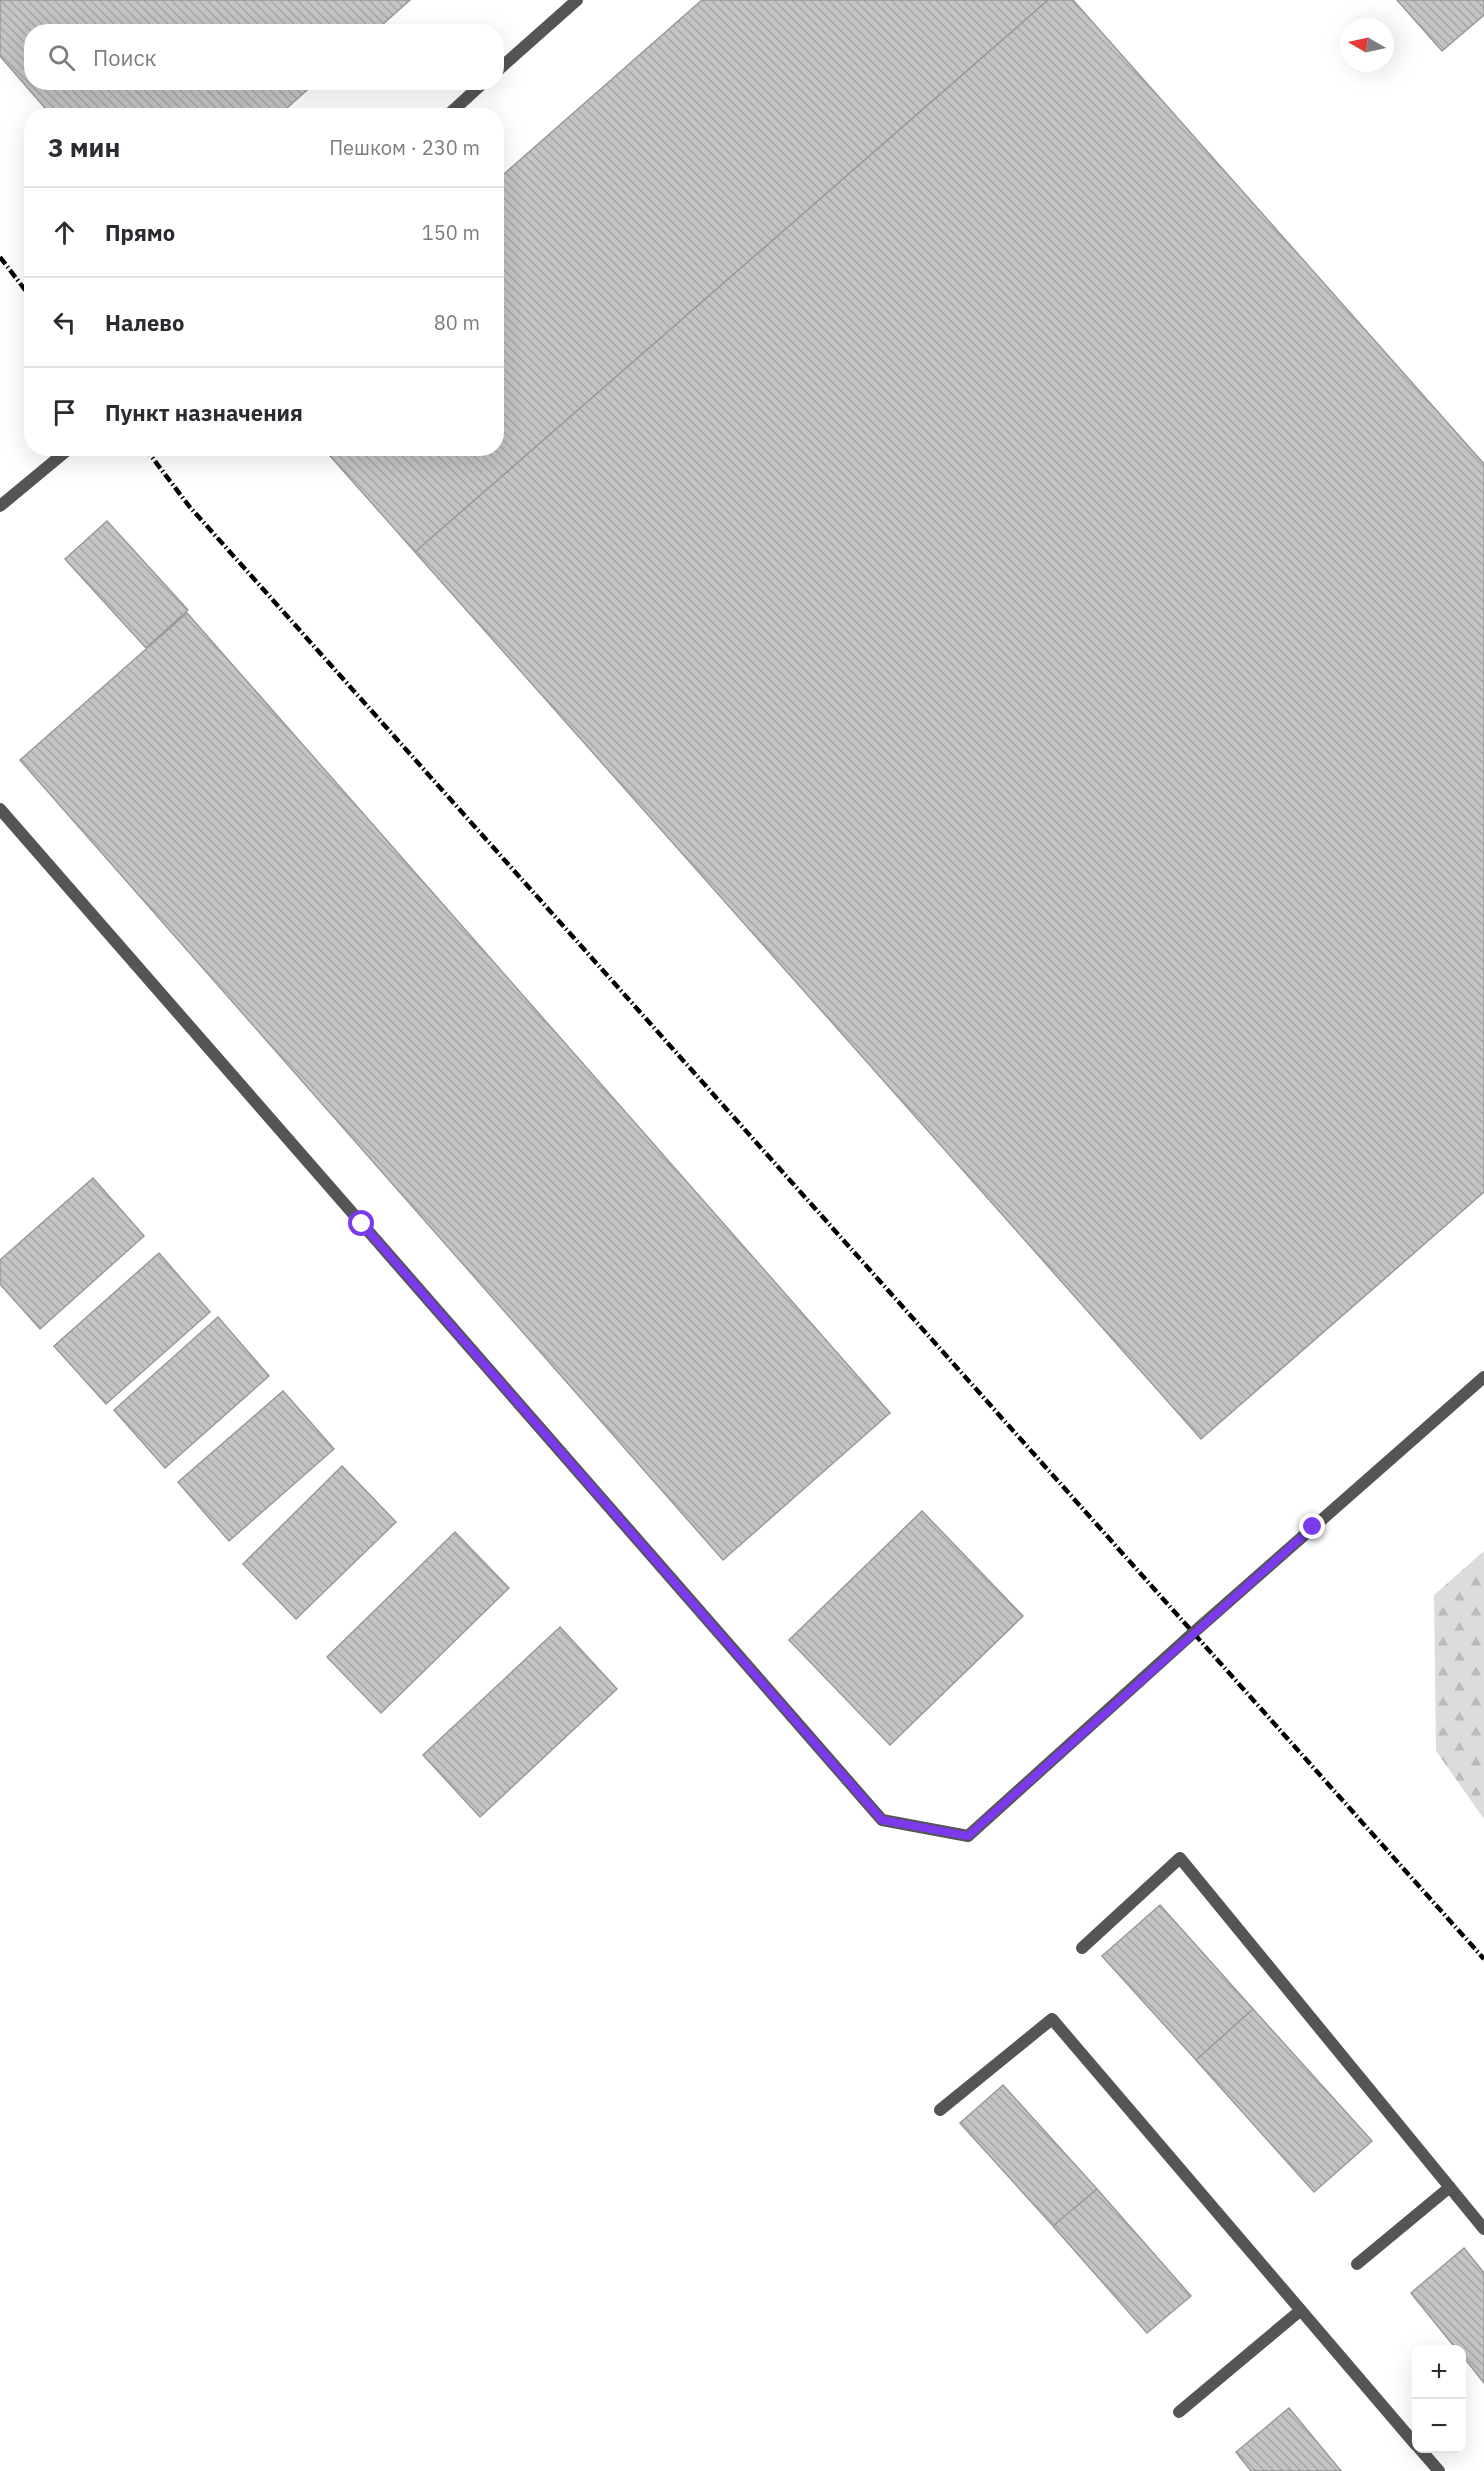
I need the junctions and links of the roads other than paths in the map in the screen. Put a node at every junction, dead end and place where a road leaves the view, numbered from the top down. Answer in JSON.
{"nodes":[{"id":1,"x":577,"y":0,"type":"edge"},
{"id":2,"x":504,"y":65,"type":"edge"},
{"id":3,"x":475,"y":90,"type":"edge"},
{"id":4,"x":456,"y":108,"type":"edge"},
{"id":5,"x":60,"y":456,"type":"edge"},
{"id":6,"x":0,"y":506,"type":"edge"},
{"id":7,"x":0,"y":809,"type":"edge"},
{"id":8,"x":1484,"y":1377,"type":"edge"},
{"id":9,"x":1082,"y":1948,"type":"dead end"},
{"id":10,"x":940,"y":2110,"type":"dead end"},
{"id":11,"x":1450,"y":2187,"type":"junction"},
{"id":12,"x":1484,"y":2229,"type":"edge"},
{"id":13,"x":1358,"y":2264,"type":"dead end"},
{"id":14,"x":1300,"y":2310,"type":"junction"},
{"id":15,"x":1179,"y":2412,"type":"dead end"},
{"id":16,"x":1412,"y":2440,"type":"edge"},
{"id":17,"x":1423,"y":2453,"type":"edge"},
{"id":18,"x":1438,"y":2471,"type":"edge"}],
"edges":[{"from":1,"to":2,"type":"lane"},
{"from":3,"to":4,"type":"lane"},
{"from":5,"to":6,"type":"lane"},
{"from":7,"to":8,"type":"lane"},
{"from":9,"to":11,"type":"lane"},
{"from":10,"to":14,"type":"lane"},
{"from":11,"to":12,"type":"lane"},
{"from":11,"to":13,"type":"lane"},
{"from":14,"to":15,"type":"lane"},
{"from":14,"to":16,"type":"lane"},
{"from":17,"to":18,"type":"lane"}]}
